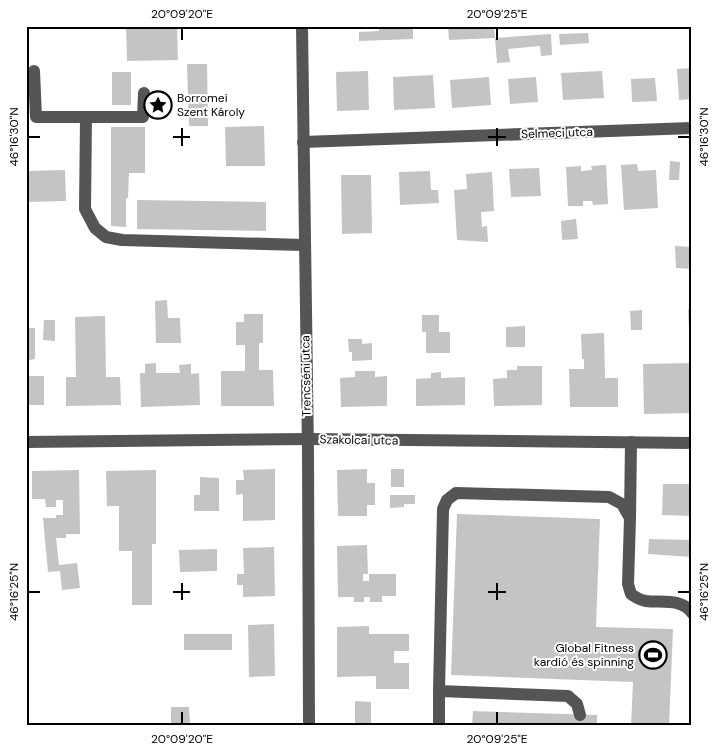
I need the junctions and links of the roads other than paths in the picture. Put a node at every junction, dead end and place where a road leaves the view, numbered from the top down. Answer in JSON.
{"nodes":[{"id":1,"x":302,"y":26,"type":"edge"},
{"id":2,"x":34,"y":71,"type":"dead end"},
{"id":3,"x":144,"y":92,"type":"dead end"},
{"id":4,"x":86,"y":117,"type":"junction"},
{"id":5,"x":692,"y":128,"type":"edge"},
{"id":6,"x":303,"y":142,"type":"junction"},
{"id":7,"x":304,"y":245,"type":"junction"},
{"id":8,"x":307,"y":439,"type":"junction"},
{"id":9,"x":26,"y":442,"type":"edge"},
{"id":10,"x":631,"y":442,"type":"junction"},
{"id":11,"x":692,"y":443,"type":"edge"},
{"id":12,"x":630,"y":518,"type":"junction"},
{"id":13,"x":692,"y":613,"type":"edge"},
{"id":14,"x":439,"y":691,"type":"junction"},
{"id":15,"x":580,"y":715,"type":"dead end"},
{"id":16,"x":309,"y":726,"type":"edge"},
{"id":17,"x":439,"y":726,"type":"edge"}],
"edges":[{"from":1,"to":6,"type":"street","name":"Trencséni utca"},
{"from":2,"to":4,"type":"street"},
{"from":3,"to":4,"type":"street"},
{"from":4,"to":7,"type":"street"},
{"from":5,"to":6,"type":"street","name":"Selmeci utca"},
{"from":6,"to":7,"type":"street","name":"Trencséni utca"},
{"from":7,"to":8,"type":"street","name":"Trencséni utca"},
{"from":8,"to":9,"type":"street","name":"Szakolcai utca"},
{"from":8,"to":10,"type":"street","name":"Szakolcai utca"},
{"from":8,"to":16,"type":"street","name":"Trencséni utca"},
{"from":10,"to":11,"type":"street","name":"Szakolcai utca"},
{"from":10,"to":12,"type":"street"},
{"from":12,"to":13,"type":"street"},
{"from":12,"to":14,"type":"street"},
{"from":14,"to":15,"type":"street"},
{"from":14,"to":17,"type":"street"}]}
